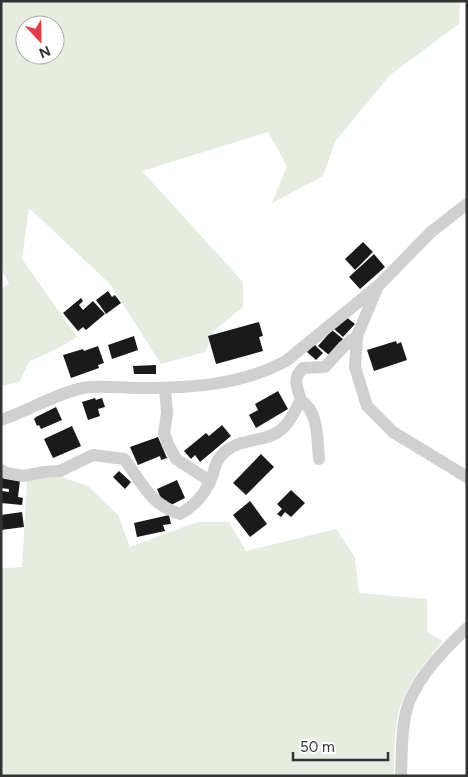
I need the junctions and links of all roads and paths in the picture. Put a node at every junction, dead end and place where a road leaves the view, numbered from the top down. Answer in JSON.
{"nodes":[{"id":1,"x":467,"y":204,"type":"edge"},
{"id":2,"x":378,"y":286,"type":"junction"},
{"id":3,"x":357,"y":336,"type":"junction"},
{"id":4,"x":165,"y":388,"type":"junction"},
{"id":5,"x":300,"y":400,"type":"junction"},
{"id":6,"x":1,"y":420,"type":"edge"},
{"id":7,"x":319,"y":459,"type":"dead end"},
{"id":8,"x":1,"y":470,"type":"edge"},
{"id":9,"x":467,"y":477,"type":"edge"},
{"id":10,"x":210,"y":481,"type":"junction"},
{"id":11,"x":467,"y":628,"type":"edge"},
{"id":12,"x":401,"y":776,"type":"edge"}],
"edges":[{"from":1,"to":2,"type":"street"},
{"from":2,"to":3,"type":"street"},
{"from":2,"to":4,"type":"street"},
{"from":3,"to":5,"type":"street"},
{"from":3,"to":9,"type":"street"},
{"from":4,"to":6,"type":"street"},
{"from":4,"to":10,"type":"street"},
{"from":5,"to":7,"type":"street"},
{"from":5,"to":10,"type":"street"},
{"from":8,"to":10,"type":"street"},
{"from":11,"to":12,"type":"street"}]}
